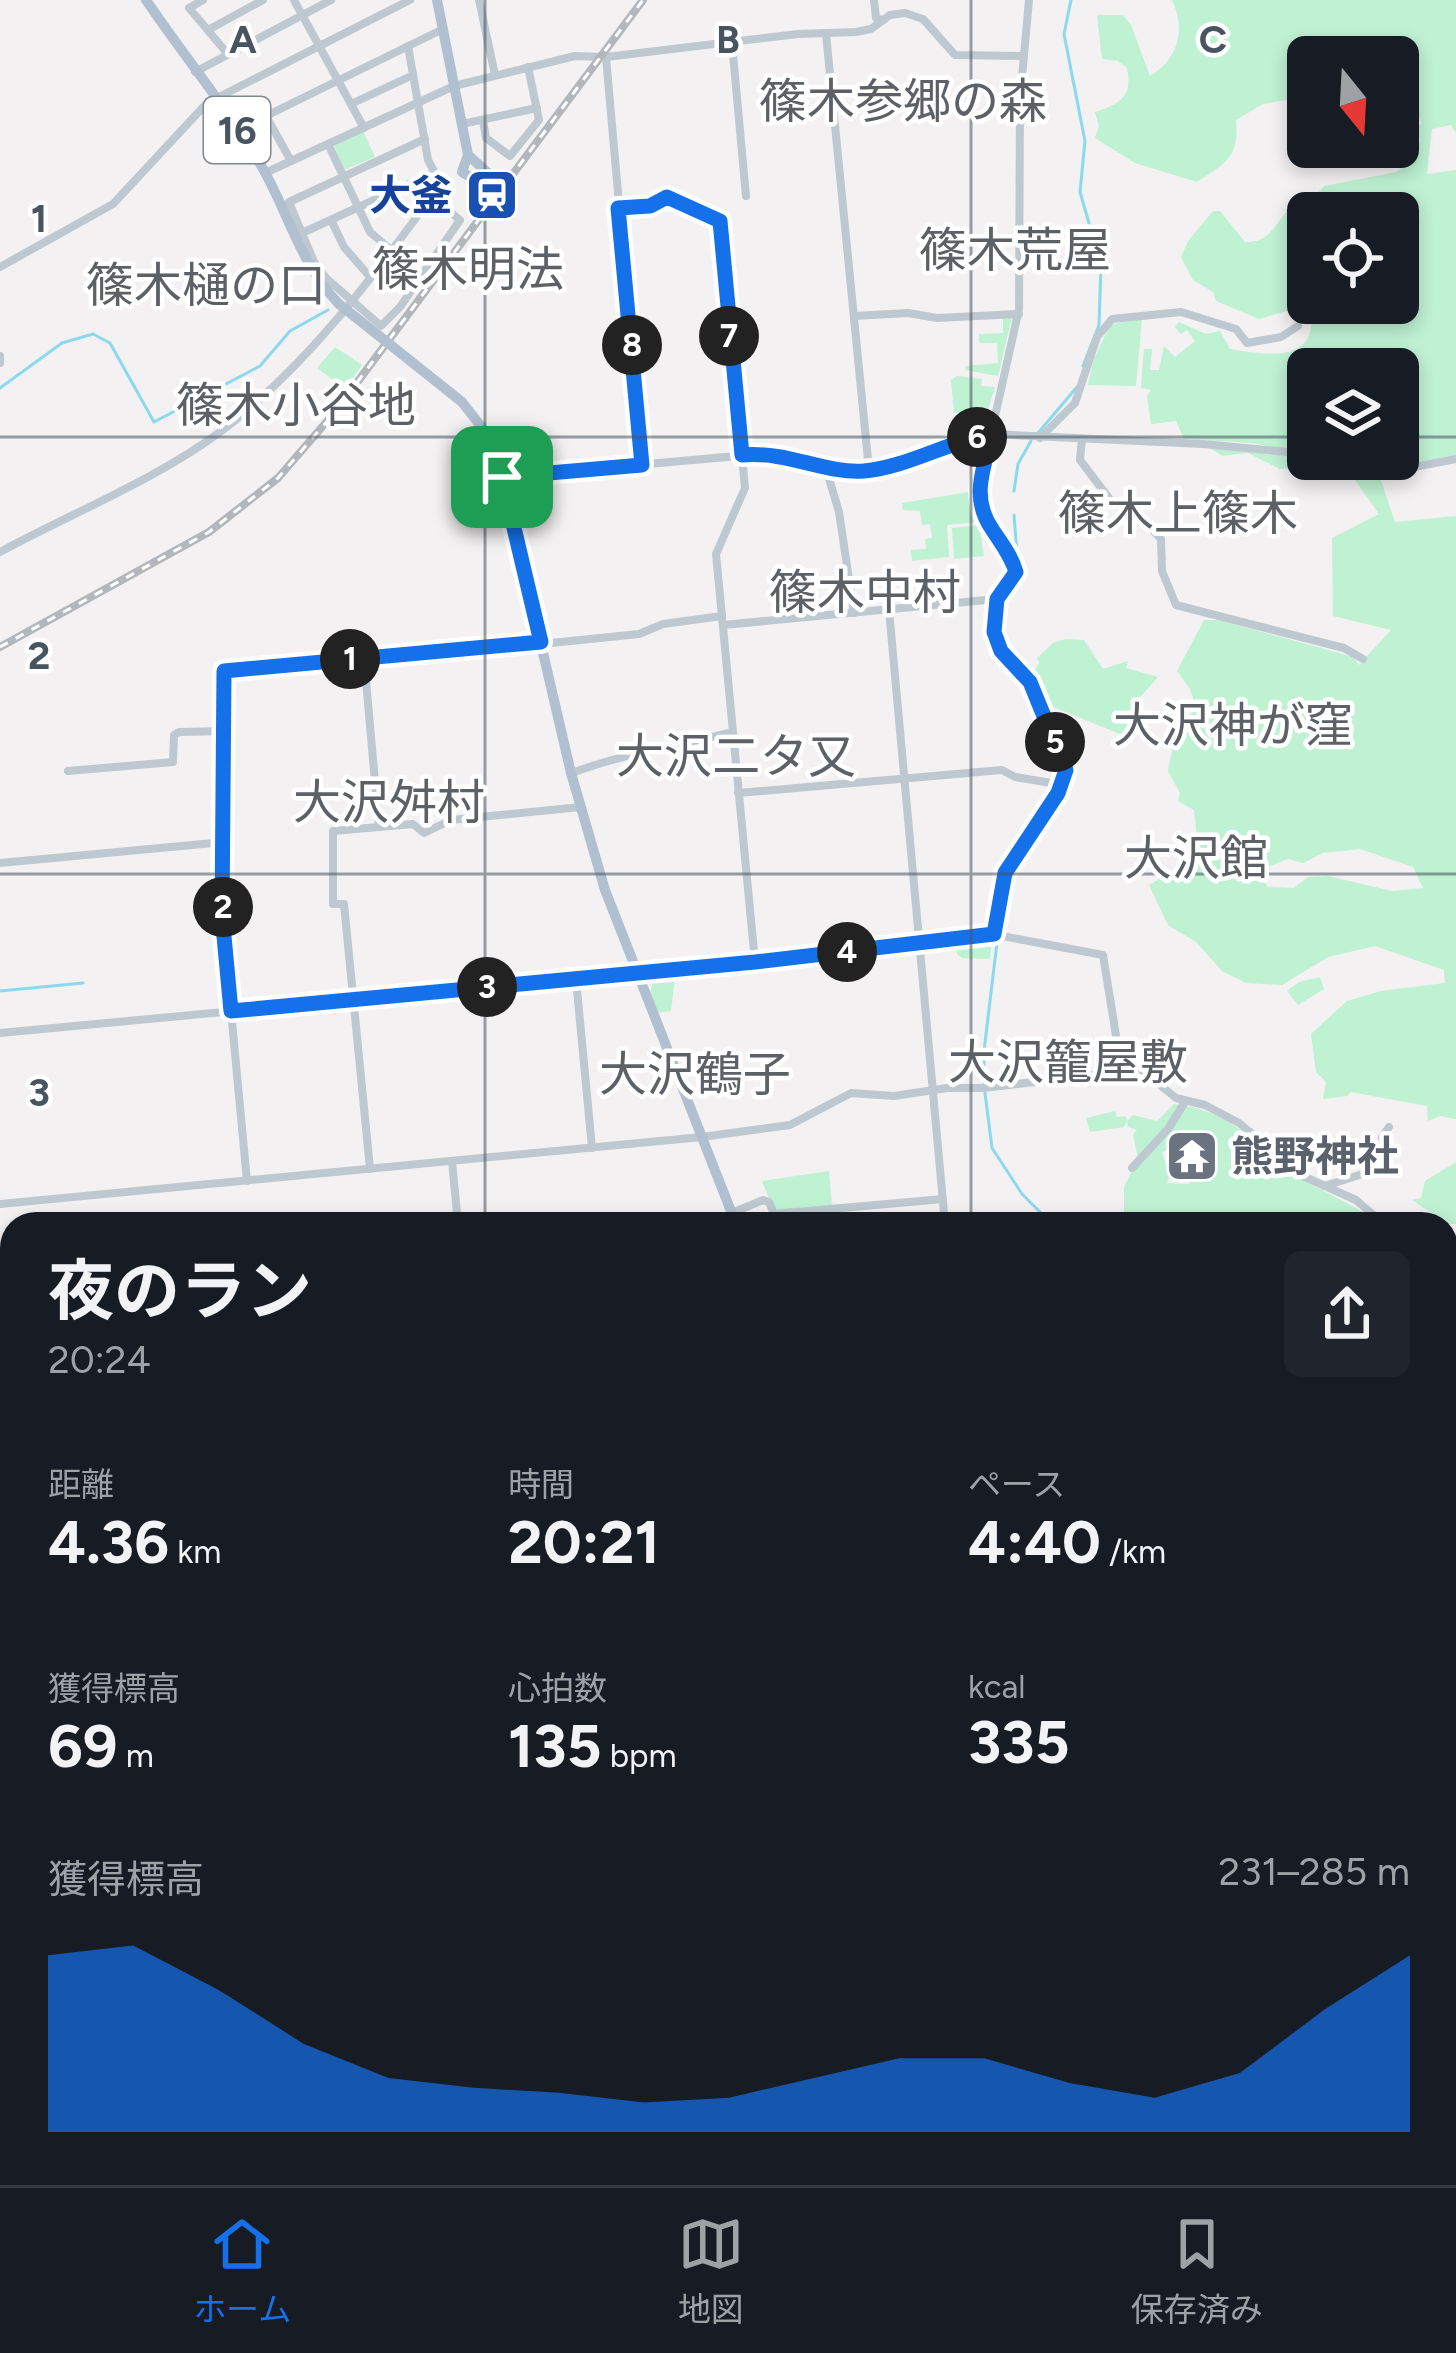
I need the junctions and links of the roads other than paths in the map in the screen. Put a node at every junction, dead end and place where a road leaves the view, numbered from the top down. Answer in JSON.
{"nodes":[{"id":1,"x":146,"y":0,"type":"edge"},
{"id":2,"x":203,"y":0,"type":"edge"},
{"id":3,"x":263,"y":0,"type":"edge"},
{"id":4,"x":294,"y":0,"type":"edge"},
{"id":5,"x":331,"y":0,"type":"edge"},
{"id":6,"x":410,"y":0,"type":"edge"},
{"id":7,"x":437,"y":0,"type":"edge"},
{"id":8,"x":479,"y":0,"type":"edge"},
{"id":9,"x":874,"y":0,"type":"edge"},
{"id":10,"x":1029,"y":0,"type":"edge"},
{"id":11,"x":301,"y":14,"type":"junction"},
{"id":12,"x":881,"y":20,"type":"junction"},
{"id":13,"x":443,"y":29,"type":"junction"},
{"id":14,"x":208,"y":30,"type":"junction"},
{"id":15,"x":826,"y":34,"type":"junction"},
{"id":16,"x":732,"y":43,"type":"junction"},
{"id":17,"x":318,"y":45,"type":"junction"},
{"id":18,"x":408,"y":46,"type":"junction"},
{"id":19,"x":227,"y":53,"type":"junction"},
{"id":20,"x":606,"y":56,"type":"junction"},
{"id":21,"x":1022,"y":56,"type":"junction"},
{"id":22,"x":528,"y":67,"type":"junction"},
{"id":23,"x":195,"y":71,"type":"junction"},
{"id":24,"x":413,"y":75,"type":"junction"},
{"id":25,"x":495,"y":75,"type":"junction"},
{"id":26,"x":338,"y":79,"type":"junction"},
{"id":27,"x":454,"y":86,"type":"junction"},
{"id":28,"x":214,"y":99,"type":"junction"},
{"id":29,"x":418,"y":103,"type":"junction"},
{"id":30,"x":351,"y":104,"type":"junction"},
{"id":31,"x":537,"y":108,"type":"junction"},
{"id":32,"x":483,"y":120,"type":"junction"},
{"id":33,"x":461,"y":124,"type":"junction"},
{"id":34,"x":364,"y":128,"type":"junction"},
{"id":35,"x":424,"y":139,"type":"junction"},
{"id":36,"x":328,"y":144,"type":"junction"},
{"id":37,"x":468,"y":155,"type":"dead end"},
{"id":38,"x":291,"y":161,"type":"junction"},
{"id":39,"x":265,"y":172,"type":"junction"},
{"id":40,"x":433,"y":173,"type":"junction"},
{"id":41,"x":344,"y":177,"type":"junction"},
{"id":42,"x":746,"y":196,"type":"dead end"},
{"id":43,"x":431,"y":197,"type":"junction"},
{"id":44,"x":358,"y":207,"type":"junction"},
{"id":45,"x":618,"y":208,"type":"junction"},
{"id":46,"x":331,"y":220,"type":"junction"},
{"id":47,"x":302,"y":233,"type":"junction"},
{"id":48,"x":389,"y":252,"type":"junction"},
{"id":49,"x":0,"y":267,"type":"edge"},
{"id":50,"x":421,"y":276,"type":"junction"},
{"id":51,"x":370,"y":277,"type":"junction"},
{"id":52,"x":345,"y":302,"type":"junction"},
{"id":53,"x":1018,"y":314,"type":"junction"},
{"id":54,"x":854,"y":316,"type":"junction"},
{"id":55,"x":1298,"y":326,"type":"dead end"},
{"id":56,"x":992,"y":434,"type":"junction"},
{"id":57,"x":1039,"y":439,"type":"junction"},
{"id":58,"x":1082,"y":439,"type":"junction"},
{"id":59,"x":742,"y":455,"type":"junction"},
{"id":60,"x":1287,"y":455,"type":"edge"},
{"id":61,"x":1456,"y":459,"type":"edge"},
{"id":62,"x":642,"y":465,"type":"junction"},
{"id":63,"x":825,"y":465,"type":"junction"},
{"id":64,"x":1419,"y":466,"type":"edge"},
{"id":65,"x":869,"y":470,"type":"junction"},
{"id":66,"x":502,"y":477,"type":"junction"},
{"id":67,"x":0,"y":552,"type":"edge"},
{"id":68,"x":997,"y":599,"type":"junction"},
{"id":69,"x":889,"y":610,"type":"junction"},
{"id":70,"x":854,"y":613,"type":"junction"},
{"id":71,"x":722,"y":620,"type":"junction"},
{"id":72,"x":541,"y":643,"type":"junction"},
{"id":73,"x":364,"y":658,"type":"junction"},
{"id":74,"x":1364,"y":659,"type":"dead end"},
{"id":75,"x":224,"y":731,"type":"junction"},
{"id":76,"x":732,"y":732,"type":"junction"},
{"id":77,"x":68,"y":771,"type":"dead end"},
{"id":78,"x":572,"y":773,"type":"junction"},
{"id":79,"x":902,"y":778,"type":"junction"},
{"id":80,"x":1063,"y":785,"type":"junction"},
{"id":81,"x":738,"y":793,"type":"junction"},
{"id":82,"x":580,"y":807,"type":"junction"},
{"id":83,"x":379,"y":826,"type":"junction"},
{"id":84,"x":224,"y":842,"type":"junction"},
{"id":85,"x":0,"y":863,"type":"edge"},
{"id":86,"x":997,"y":935,"type":"junction"},
{"id":87,"x":919,"y":945,"type":"junction"},
{"id":88,"x":755,"y":962,"type":"junction"},
{"id":89,"x":636,"y":972,"type":"junction"},
{"id":90,"x":576,"y":979,"type":"junction"},
{"id":91,"x":354,"y":998,"type":"junction"},
{"id":92,"x":231,"y":1011,"type":"junction"},
{"id":93,"x":0,"y":1033,"type":"edge"},
{"id":94,"x":1133,"y":1063,"type":"junction"},
{"id":95,"x":932,"y":1090,"type":"junction"},
{"id":96,"x":1185,"y":1102,"type":"junction"},
{"id":97,"x":1390,"y":1127,"type":"dead end"},
{"id":98,"x":702,"y":1138,"type":"junction"},
{"id":99,"x":592,"y":1148,"type":"junction"},
{"id":100,"x":452,"y":1161,"type":"junction"},
{"id":101,"x":1132,"y":1168,"type":"dead end"},
{"id":102,"x":370,"y":1169,"type":"junction"},
{"id":103,"x":247,"y":1181,"type":"junction"},
{"id":104,"x":1323,"y":1186,"type":"junction"},
{"id":105,"x":943,"y":1199,"type":"junction"},
{"id":106,"x":0,"y":1204,"type":"edge"},
{"id":107,"x":457,"y":1212,"type":"edge"},
{"id":108,"x":731,"y":1212,"type":"edge"},
{"id":109,"x":745,"y":1212,"type":"edge"},
{"id":110,"x":773,"y":1212,"type":"edge"},
{"id":111,"x":797,"y":1212,"type":"edge"},
{"id":112,"x":944,"y":1212,"type":"edge"},
{"id":113,"x":1370,"y":1212,"type":"edge"}],
"edges":[{"from":1,"to":23,"type":"main road","number":"16"},
{"from":2,"to":14,"type":"street"},
{"from":3,"to":14,"type":"street"},
{"from":4,"to":11,"type":"street"},
{"from":5,"to":11,"type":"street"},
{"from":6,"to":17,"type":"street"},
{"from":7,"to":13,"type":"main road"},
{"from":8,"to":25,"type":"street"},
{"from":9,"to":12,"type":"street"},
{"from":10,"to":21,"type":"street"},
{"from":11,"to":17,"type":"street"},
{"from":11,"to":19,"type":"street"},
{"from":12,"to":15,"type":"street"},
{"from":12,"to":21,"type":"street"},
{"from":13,"to":18,"type":"street"},
{"from":13,"to":27,"type":"main road"},
{"from":14,"to":19,"type":"street"},
{"from":15,"to":16,"type":"street"},
{"from":15,"to":54,"type":"street"},
{"from":16,"to":20,"type":"street"},
{"from":16,"to":42,"type":"street"},
{"from":17,"to":26,"type":"street"},
{"from":17,"to":28,"type":"street"},
{"from":18,"to":24,"type":"street"},
{"from":18,"to":26,"type":"street"},
{"from":19,"to":23,"type":"street"},
{"from":20,"to":22,"type":"street"},
{"from":20,"to":45,"type":"street"},
{"from":21,"to":53,"type":"street"},
{"from":22,"to":25,"type":"street"},
{"from":22,"to":31,"type":"street"},
{"from":23,"to":28,"type":"main road","number":"16"},
{"from":24,"to":29,"type":"street"},
{"from":24,"to":30,"type":"street"},
{"from":25,"to":27,"type":"street"},
{"from":26,"to":30,"type":"street"},
{"from":26,"to":38,"type":"street"},
{"from":27,"to":29,"type":"street"},
{"from":27,"to":33,"type":"main road"},
{"from":28,"to":39,"type":"main road","number":"16"},
{"from":28,"to":49,"type":"street"},
{"from":29,"to":34,"type":"street"},
{"from":29,"to":35,"type":"street"},
{"from":30,"to":34,"type":"street"},
{"from":31,"to":32,"type":"street"},
{"from":31,"to":32,"type":"street"},
{"from":32,"to":33,"type":"street"},
{"from":33,"to":37,"type":"main road"},
{"from":34,"to":36,"type":"street"},
{"from":35,"to":40,"type":"street"},
{"from":35,"to":41,"type":"street"},
{"from":36,"to":38,"type":"street"},
{"from":36,"to":41,"type":"street"},
{"from":38,"to":39,"type":"street"},
{"from":39,"to":52,"type":"main road","number":"16"},
{"from":40,"to":43,"type":"street"},
{"from":40,"to":44,"type":"street"},
{"from":41,"to":44,"type":"street"},
{"from":41,"to":47,"type":"street"},
{"from":43,"to":48,"type":"street"},
{"from":43,"to":50,"type":"street"},
{"from":44,"to":46,"type":"street"},
{"from":44,"to":48,"type":"street"},
{"from":45,"to":59,"type":"street"},
{"from":45,"to":62,"type":"street"},
{"from":46,"to":47,"type":"street"},
{"from":46,"to":51,"type":"street"},
{"from":47,"to":52,"type":"street"},
{"from":48,"to":50,"type":"street"},
{"from":48,"to":51,"type":"street"},
{"from":50,"to":52,"type":"street"},
{"from":51,"to":52,"type":"street"},
{"from":52,"to":66,"type":"main road","number":"16","bridge":true},
{"from":52,"to":67,"type":"street"},
{"from":53,"to":54,"type":"street"},
{"from":53,"to":56,"type":"street"},
{"from":54,"to":65,"type":"street"},
{"from":55,"to":57,"type":"street"},
{"from":56,"to":57,"type":"street"},
{"from":56,"to":65,"type":"street"},
{"from":56,"to":68,"type":"street"},
{"from":57,"to":58,"type":"street"},
{"from":58,"to":60,"type":"street"},
{"from":58,"to":74,"type":"street"},
{"from":59,"to":62,"type":"street"},
{"from":59,"to":63,"type":"street"},
{"from":59,"to":71,"type":"street"},
{"from":61,"to":64,"type":"street"},
{"from":62,"to":66,"type":"street"},
{"from":63,"to":65,"type":"street"},
{"from":63,"to":70,"type":"street"},
{"from":66,"to":72,"type":"main road","number":"16"},
{"from":68,"to":69,"type":"street"},
{"from":68,"to":80,"type":"street"},
{"from":69,"to":70,"type":"street"},
{"from":69,"to":79,"type":"street"},
{"from":70,"to":71,"type":"street"},
{"from":71,"to":72,"type":"street"},
{"from":71,"to":76,"type":"street"},
{"from":72,"to":73,"type":"street"},
{"from":72,"to":78,"type":"main road","number":"16"},
{"from":73,"to":75,"type":"street"},
{"from":73,"to":83,"type":"street"},
{"from":75,"to":77,"type":"street"},
{"from":75,"to":84,"type":"street"},
{"from":76,"to":78,"type":"street"},
{"from":76,"to":81,"type":"street"},
{"from":78,"to":82,"type":"main road","number":"16"},
{"from":79,"to":80,"type":"street"},
{"from":79,"to":81,"type":"street"},
{"from":79,"to":87,"type":"street"},
{"from":80,"to":86,"type":"street"},
{"from":81,"to":88,"type":"street"},
{"from":82,"to":83,"type":"street"},
{"from":82,"to":89,"type":"main road","number":"16"},
{"from":83,"to":91,"type":"street"},
{"from":84,"to":85,"type":"street"},
{"from":84,"to":92,"type":"street"},
{"from":86,"to":87,"type":"street"},
{"from":86,"to":94,"type":"street"},
{"from":87,"to":88,"type":"street"},
{"from":87,"to":95,"type":"street"},
{"from":88,"to":89,"type":"street"},
{"from":89,"to":90,"type":"street"},
{"from":89,"to":98,"type":"main road","number":"16"},
{"from":90,"to":91,"type":"street"},
{"from":90,"to":99,"type":"street"},
{"from":91,"to":92,"type":"street"},
{"from":91,"to":102,"type":"street"},
{"from":92,"to":93,"type":"street"},
{"from":92,"to":103,"type":"street"},
{"from":94,"to":95,"type":"street"},
{"from":94,"to":96,"type":"street"},
{"from":95,"to":98,"type":"street"},
{"from":95,"to":105,"type":"street"},
{"from":96,"to":101,"type":"street"},
{"from":96,"to":104,"type":"street"},
{"from":97,"to":104,"type":"street"},
{"from":98,"to":99,"type":"street"},
{"from":98,"to":108,"type":"main road","number":"16"},
{"from":99,"to":100,"type":"street"},
{"from":100,"to":102,"type":"street"},
{"from":100,"to":107,"type":"street"},
{"from":102,"to":103,"type":"street"},
{"from":103,"to":106,"type":"street"},
{"from":104,"to":113,"type":"street"},
{"from":105,"to":111,"type":"street"},
{"from":105,"to":112,"type":"street"},
{"from":109,"to":110,"type":"street"}]}
